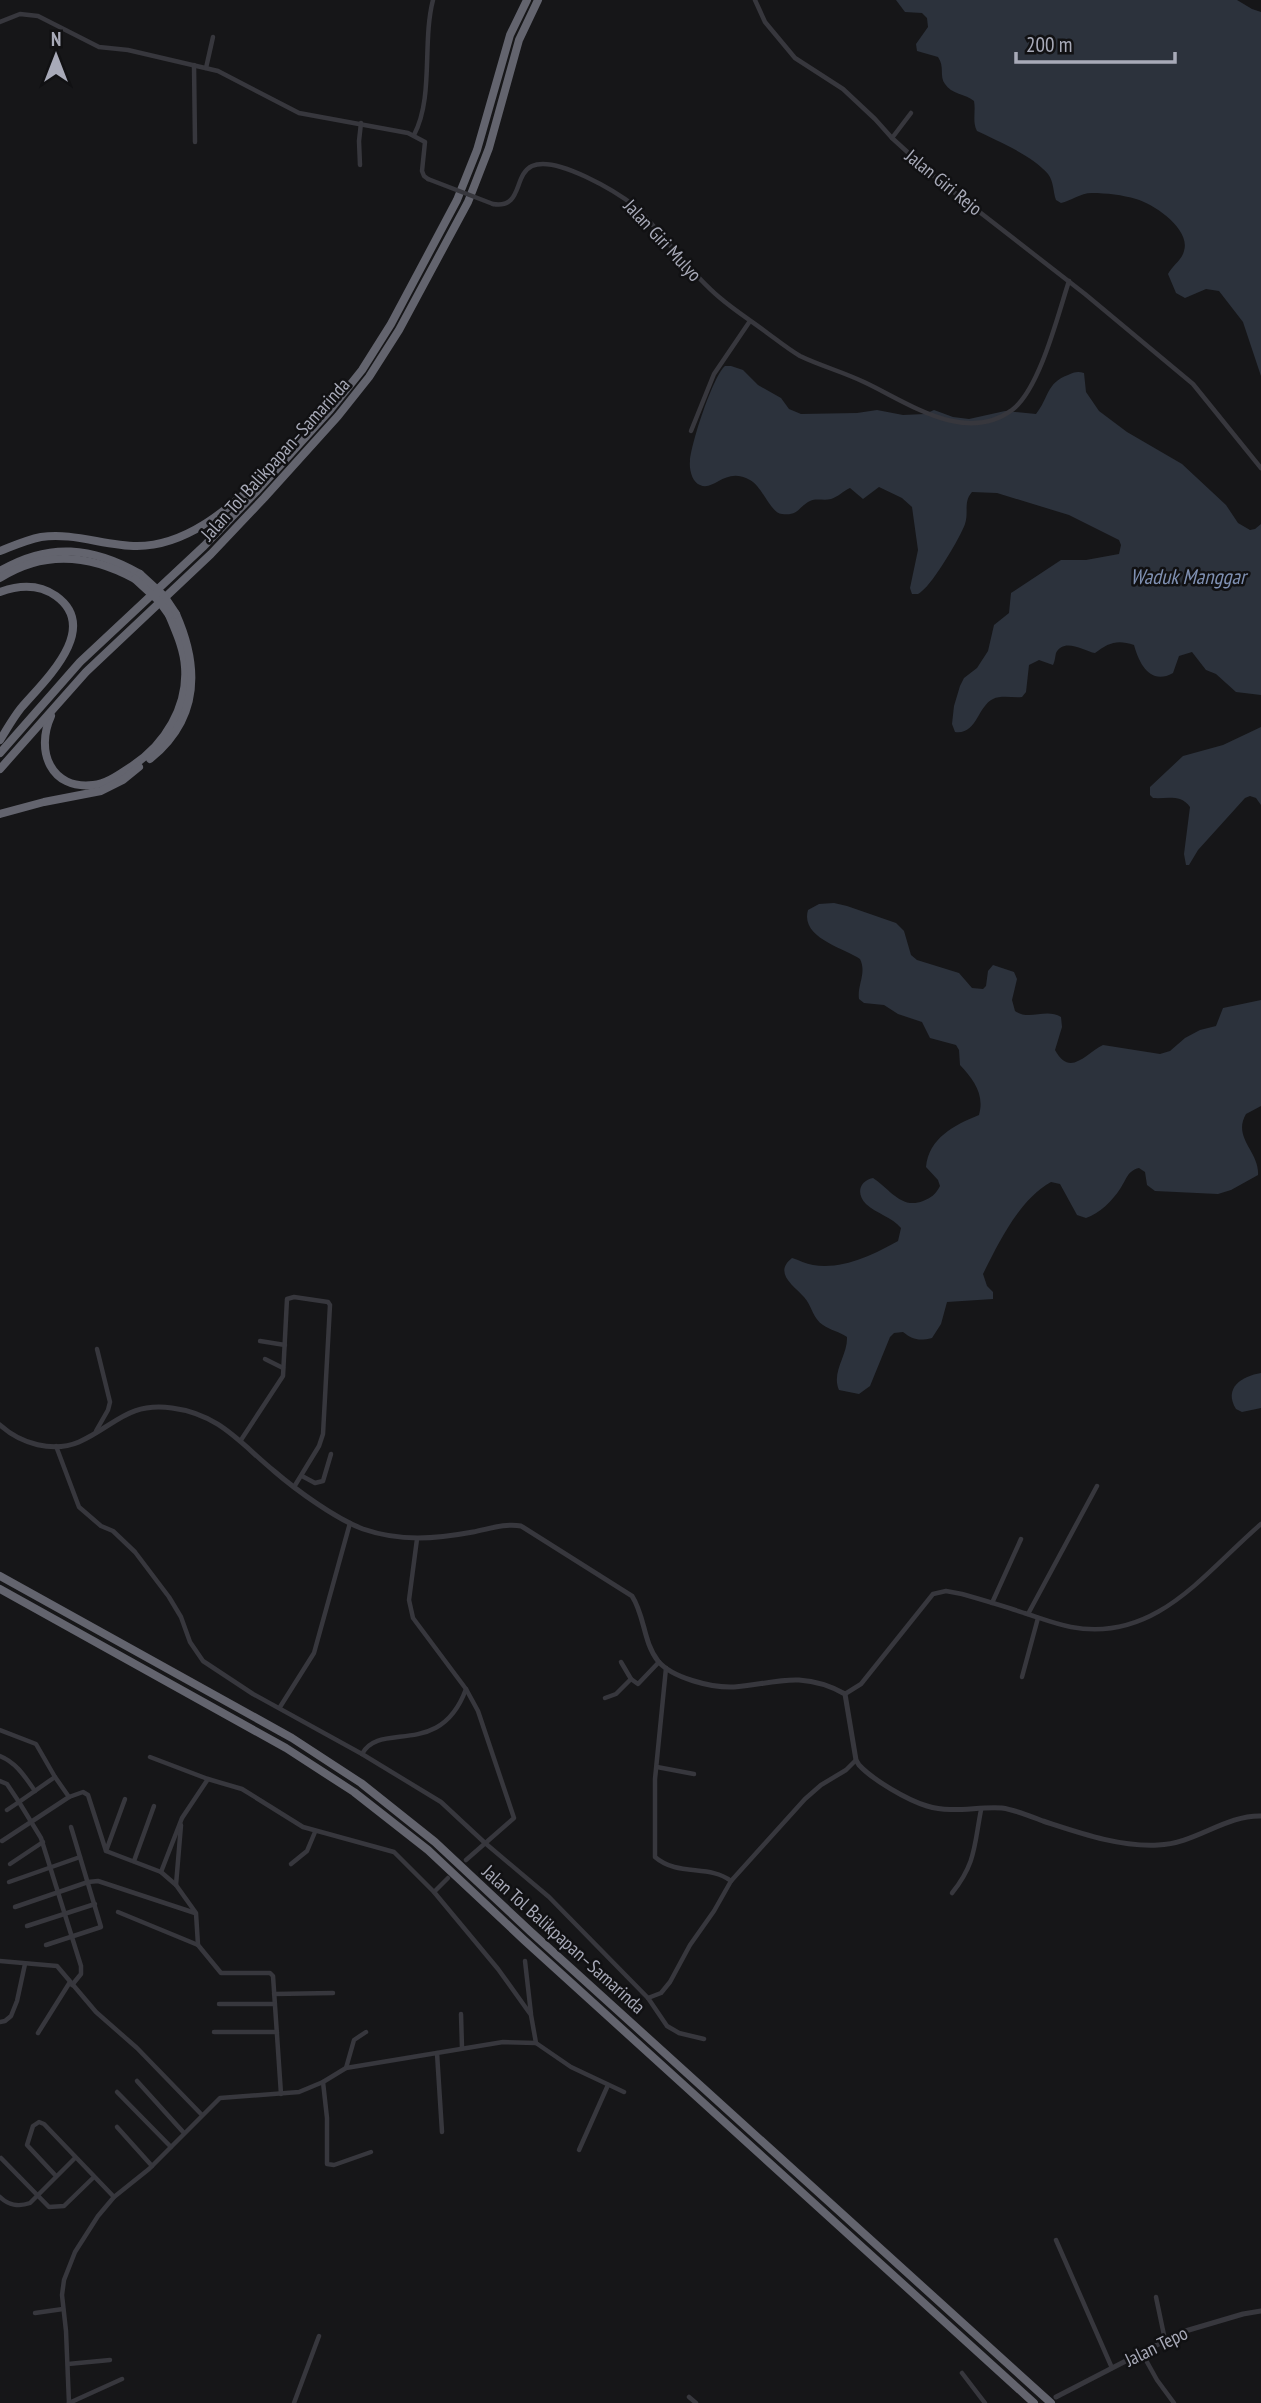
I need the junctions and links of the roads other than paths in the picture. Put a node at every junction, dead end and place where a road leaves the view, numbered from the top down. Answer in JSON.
{"nodes":[{"id":1,"x":432,"y":0,"type":"edge"},
{"id":2,"x":527,"y":0,"type":"edge"},
{"id":3,"x":538,"y":0,"type":"edge"},
{"id":4,"x":755,"y":0,"type":"edge"},
{"id":5,"x":1,"y":20,"type":"edge"},
{"id":6,"x":213,"y":37,"type":"dead end"},
{"id":7,"x":194,"y":65,"type":"junction"},
{"id":8,"x":206,"y":68,"type":"junction"},
{"id":9,"x":911,"y":113,"type":"dead end"},
{"id":10,"x":361,"y":123,"type":"junction"},
{"id":11,"x":414,"y":135,"type":"junction"},
{"id":12,"x":891,"y":138,"type":"junction"},
{"id":13,"x":195,"y":142,"type":"dead end"},
{"id":14,"x":360,"y":165,"type":"dead end"},
{"id":15,"x":1069,"y":281,"type":"junction"},
{"id":16,"x":751,"y":321,"type":"junction"},
{"id":17,"x":691,"y":431,"type":"dead end"},
{"id":18,"x":303,"y":439,"type":"junction"},
{"id":19,"x":1261,"y":468,"type":"edge"},
{"id":20,"x":0,"y":551,"type":"edge"},
{"id":21,"x":0,"y":571,"type":"edge"},
{"id":22,"x":138,"y":577,"type":"junction"},
{"id":23,"x":0,"y":578,"type":"edge"},
{"id":24,"x":0,"y":592,"type":"edge"},
{"id":25,"x":172,"y":615,"type":"junction"},
{"id":26,"x":55,"y":707,"type":"junction"},
{"id":27,"x":0,"y":740,"type":"edge"},
{"id":28,"x":0,"y":753,"type":"edge"},
{"id":29,"x":0,"y":769,"type":"edge"},
{"id":30,"x":0,"y":814,"type":"edge"},
{"id":31,"x":260,"y":1341,"type":"dead end"},
{"id":32,"x":285,"y":1345,"type":"junction"},
{"id":33,"x":97,"y":1349,"type":"dead end"},
{"id":34,"x":265,"y":1359,"type":"dead end"},
{"id":35,"x":283,"y":1368,"type":"junction"},
{"id":36,"x":0,"y":1426,"type":"edge"},
{"id":37,"x":96,"y":1431,"type":"junction"},
{"id":38,"x":241,"y":1440,"type":"junction"},
{"id":39,"x":56,"y":1446,"type":"junction"},
{"id":40,"x":331,"y":1454,"type":"dead end"},
{"id":41,"x":302,"y":1476,"type":"junction"},
{"id":42,"x":1097,"y":1486,"type":"dead end"},
{"id":43,"x":294,"y":1487,"type":"junction"},
{"id":44,"x":349,"y":1523,"type":"junction"},
{"id":45,"x":1261,"y":1524,"type":"edge"},
{"id":46,"x":417,"y":1539,"type":"junction"},
{"id":47,"x":1021,"y":1539,"type":"dead end"},
{"id":48,"x":0,"y":1576,"type":"edge"},
{"id":49,"x":0,"y":1589,"type":"edge"},
{"id":50,"x":992,"y":1603,"type":"junction"},
{"id":51,"x":1028,"y":1614,"type":"junction"},
{"id":52,"x":1038,"y":1618,"type":"junction"},
{"id":53,"x":621,"y":1662,"type":"dead end"},
{"id":54,"x":659,"y":1662,"type":"junction"},
{"id":55,"x":666,"y":1668,"type":"junction"},
{"id":56,"x":1022,"y":1677,"type":"dead end"},
{"id":57,"x":631,"y":1679,"type":"junction"},
{"id":58,"x":466,"y":1689,"type":"junction"},
{"id":59,"x":845,"y":1694,"type":"junction"},
{"id":60,"x":605,"y":1698,"type":"dead end"},
{"id":61,"x":280,"y":1707,"type":"junction"},
{"id":62,"x":0,"y":1730,"type":"edge"},
{"id":63,"x":362,"y":1754,"type":"junction"},
{"id":64,"x":0,"y":1756,"type":"edge"},
{"id":65,"x":150,"y":1757,"type":"dead end"},
{"id":66,"x":856,"y":1760,"type":"junction"},
{"id":67,"x":657,"y":1767,"type":"junction"},
{"id":68,"x":694,"y":1774,"type":"dead end"},
{"id":69,"x":55,"y":1777,"type":"junction"},
{"id":70,"x":208,"y":1779,"type":"junction"},
{"id":71,"x":0,"y":1781,"type":"edge"},
{"id":72,"x":35,"y":1791,"type":"junction"},
{"id":73,"x":69,"y":1797,"type":"junction"},
{"id":74,"x":125,"y":1799,"type":"dead end"},
{"id":75,"x":19,"y":1802,"type":"junction"},
{"id":76,"x":154,"y":1807,"type":"dead end"},
{"id":77,"x":7,"y":1810,"type":"dead end"},
{"id":78,"x":981,"y":1810,"type":"junction"},
{"id":79,"x":1261,"y":1816,"type":"edge"},
{"id":80,"x":182,"y":1818,"type":"junction"},
{"id":81,"x":32,"y":1823,"type":"junction"},
{"id":82,"x":71,"y":1826,"type":"dead end"},
{"id":83,"x":316,"y":1832,"type":"junction"},
{"id":84,"x":2,"y":1841,"type":"edge"},
{"id":85,"x":43,"y":1842,"type":"junction"},
{"id":86,"x":485,"y":1843,"type":"junction"},
{"id":87,"x":106,"y":1851,"type":"junction"},
{"id":88,"x":80,"y":1857,"type":"junction"},
{"id":89,"x":467,"y":1860,"type":"dead end"},
{"id":90,"x":134,"y":1861,"type":"junction"},
{"id":91,"x":10,"y":1864,"type":"dead end"},
{"id":92,"x":291,"y":1864,"type":"dead end"},
{"id":93,"x":50,"y":1867,"type":"junction"},
{"id":94,"x":161,"y":1872,"type":"junction"},
{"id":95,"x":448,"y":1878,"type":"dead end"},
{"id":96,"x":731,"y":1881,"type":"junction"},
{"id":97,"x":9,"y":1882,"type":"dead end"},
{"id":98,"x":88,"y":1882,"type":"junction"},
{"id":99,"x":176,"y":1885,"type":"junction"},
{"id":100,"x":58,"y":1892,"type":"junction"},
{"id":101,"x":434,"y":1892,"type":"junction"},
{"id":102,"x":952,"y":1893,"type":"dead end"},
{"id":103,"x":95,"y":1904,"type":"junction"},
{"id":104,"x":15,"y":1907,"type":"dead end"},
{"id":105,"x":118,"y":1912,"type":"dead end"},
{"id":106,"x":196,"y":1913,"type":"junction"},
{"id":107,"x":65,"y":1915,"type":"junction"},
{"id":108,"x":27,"y":1926,"type":"dead end"},
{"id":109,"x":72,"y":1938,"type":"junction"},
{"id":110,"x":46,"y":1945,"type":"dead end"},
{"id":111,"x":198,"y":1945,"type":"junction"},
{"id":112,"x":0,"y":1961,"type":"edge"},
{"id":113,"x":525,"y":1961,"type":"dead end"},
{"id":114,"x":25,"y":1964,"type":"junction"},
{"id":115,"x":71,"y":1984,"type":"junction"},
{"id":116,"x":334,"y":1993,"type":"dead end"},
{"id":117,"x":275,"y":1994,"type":"junction"},
{"id":118,"x":648,"y":1998,"type":"junction"},
{"id":119,"x":219,"y":2004,"type":"dead end"},
{"id":120,"x":275,"y":2004,"type":"junction"},
{"id":121,"x":461,"y":2014,"type":"dead end"},
{"id":122,"x":531,"y":2015,"type":"junction"},
{"id":123,"x":0,"y":2021,"type":"edge"},
{"id":124,"x":214,"y":2032,"type":"dead end"},
{"id":125,"x":277,"y":2032,"type":"junction"},
{"id":126,"x":366,"y":2032,"type":"dead end"},
{"id":127,"x":38,"y":2033,"type":"dead end"},
{"id":128,"x":704,"y":2039,"type":"dead end"},
{"id":129,"x":536,"y":2043,"type":"junction"},
{"id":130,"x":462,"y":2048,"type":"junction"},
{"id":131,"x":437,"y":2053,"type":"junction"},
{"id":132,"x":346,"y":2068,"type":"junction"},
{"id":133,"x":136,"y":2081,"type":"dead end"},
{"id":134,"x":323,"y":2082,"type":"junction"},
{"id":135,"x":607,"y":2085,"type":"junction"},
{"id":136,"x":117,"y":2092,"type":"dead end"},
{"id":137,"x":624,"y":2092,"type":"dead end"},
{"id":138,"x":281,"y":2094,"type":"junction"},
{"id":139,"x":202,"y":2115,"type":"junction"},
{"id":140,"x":117,"y":2127,"type":"dead end"},
{"id":141,"x":442,"y":2132,"type":"dead end"},
{"id":142,"x":184,"y":2133,"type":"junction"},
{"id":143,"x":170,"y":2147,"type":"junction"},
{"id":144,"x":579,"y":2150,"type":"dead end"},
{"id":145,"x":371,"y":2151,"type":"dead end"},
{"id":146,"x":1,"y":2158,"type":"edge"},
{"id":147,"x":75,"y":2158,"type":"junction"},
{"id":148,"x":152,"y":2165,"type":"junction"},
{"id":149,"x":56,"y":2176,"type":"junction"},
{"id":150,"x":94,"y":2177,"type":"junction"},
{"id":151,"x":37,"y":2195,"type":"junction"},
{"id":152,"x":0,"y":2197,"type":"edge"},
{"id":153,"x":114,"y":2197,"type":"junction"},
{"id":154,"x":1056,"y":2240,"type":"dead end"},
{"id":155,"x":1156,"y":2297,"type":"dead end"},
{"id":156,"x":63,"y":2309,"type":"junction"},
{"id":157,"x":1261,"y":2311,"type":"edge"},
{"id":158,"x":35,"y":2313,"type":"dead end"},
{"id":159,"x":319,"y":2336,"type":"dead end"},
{"id":160,"x":1165,"y":2340,"type":"junction"},
{"id":161,"x":1142,"y":2353,"type":"junction"},
{"id":162,"x":110,"y":2360,"type":"dead end"},
{"id":163,"x":68,"y":2364,"type":"junction"},
{"id":164,"x":1112,"y":2368,"type":"junction"},
{"id":165,"x":962,"y":2373,"type":"dead end"},
{"id":166,"x":122,"y":2379,"type":"dead end"},
{"id":167,"x":689,"y":2397,"type":"dead end"},
{"id":168,"x":1054,"y":2400,"type":"edge"},
{"id":169,"x":69,"y":2403,"type":"edge"},
{"id":170,"x":294,"y":2403,"type":"edge"},
{"id":171,"x":696,"y":2403,"type":"edge"},
{"id":172,"x":985,"y":2403,"type":"edge"},
{"id":173,"x":1034,"y":2403,"type":"edge"},
{"id":174,"x":1174,"y":2403,"type":"edge"}],
"edges":[{"from":1,"to":11,"type":"street"},
{"from":2,"to":18,"type":"highway","name":"Jalan Tol Balikpapan–Samarinda"},
{"from":3,"to":26,"type":"highway","name":"Jalan Tol Balikpapan–Samarinda"},
{"from":4,"to":12,"type":"street","name":"Jalan Giri Rejo"},
{"from":5,"to":7,"type":"street"},
{"from":6,"to":8,"type":"street"},
{"from":7,"to":8,"type":"street"},
{"from":7,"to":13,"type":"street"},
{"from":8,"to":10,"type":"street"},
{"from":9,"to":12,"type":"street"},
{"from":10,"to":11,"type":"street"},
{"from":10,"to":14,"type":"street"},
{"from":11,"to":16,"type":"street","name":"Jalan Giri Mulyo","bridge":true},
{"from":12,"to":15,"type":"street","name":"Jalan Giri Rejo"},
{"from":15,"to":16,"type":"street","name":"Jalan Giri Mulyo"},
{"from":15,"to":19,"type":"street","name":"Jalan Giri Rejo"},
{"from":16,"to":17,"type":"street"},
{"from":18,"to":20,"type":"highway"},
{"from":18,"to":28,"type":"highway","name":"Jalan Tol Balikpapan–Samarinda"},
{"from":21,"to":22,"type":"highway"},
{"from":22,"to":23,"type":"highway"},
{"from":22,"to":25,"type":"highway","bridge":true},
{"from":24,"to":27,"type":"highway"},
{"from":25,"to":26,"type":"highway"},
{"from":25,"to":30,"type":"highway"},
{"from":26,"to":29,"type":"highway","name":"Jalan Tol Balikpapan–Samarinda"},
{"from":31,"to":32,"type":"street"},
{"from":32,"to":35,"type":"street"},
{"from":32,"to":41,"type":"street"},
{"from":33,"to":37,"type":"street"},
{"from":34,"to":35,"type":"street"},
{"from":35,"to":38,"type":"street"},
{"from":36,"to":39,"type":"street"},
{"from":37,"to":38,"type":"street"},
{"from":37,"to":39,"type":"street"},
{"from":38,"to":43,"type":"street"},
{"from":39,"to":61,"type":"street"},
{"from":40,"to":41,"type":"street"},
{"from":41,"to":43,"type":"street"},
{"from":42,"to":51,"type":"street"},
{"from":43,"to":44,"type":"street"},
{"from":44,"to":46,"type":"street"},
{"from":44,"to":61,"type":"street"},
{"from":45,"to":52,"type":"street"},
{"from":46,"to":54,"type":"street"},
{"from":46,"to":58,"type":"street"},
{"from":47,"to":50,"type":"street"},
{"from":48,"to":168,"type":"highway","name":"Jalan Tol Balikpapan–Samarinda"},
{"from":49,"to":173,"type":"highway","name":"Jalan Tol Balikpapan–Samarinda"},
{"from":50,"to":51,"type":"street"},
{"from":50,"to":59,"type":"street"},
{"from":51,"to":52,"type":"street"},
{"from":52,"to":56,"type":"street"},
{"from":53,"to":57,"type":"street"},
{"from":54,"to":55,"type":"street"},
{"from":54,"to":57,"type":"street"},
{"from":55,"to":59,"type":"street"},
{"from":55,"to":67,"type":"street"},
{"from":57,"to":60,"type":"street"},
{"from":58,"to":63,"type":"street"},
{"from":58,"to":86,"type":"street"},
{"from":59,"to":66,"type":"street"},
{"from":61,"to":63,"type":"street"},
{"from":62,"to":69,"type":"street"},
{"from":63,"to":86,"type":"street"},
{"from":64,"to":72,"type":"street"},
{"from":65,"to":70,"type":"street"},
{"from":66,"to":78,"type":"street"},
{"from":66,"to":96,"type":"street"},
{"from":67,"to":68,"type":"street"},
{"from":67,"to":96,"type":"street"},
{"from":69,"to":72,"type":"street"},
{"from":69,"to":73,"type":"street"},
{"from":70,"to":80,"type":"street"},
{"from":70,"to":83,"type":"street"},
{"from":71,"to":75,"type":"street"},
{"from":72,"to":75,"type":"street"},
{"from":73,"to":81,"type":"street"},
{"from":73,"to":87,"type":"street"},
{"from":74,"to":87,"type":"street"},
{"from":75,"to":77,"type":"street"},
{"from":75,"to":81,"type":"street"},
{"from":76,"to":90,"type":"street"},
{"from":78,"to":79,"type":"street"},
{"from":78,"to":102,"type":"street"},
{"from":80,"to":94,"type":"street"},
{"from":80,"to":99,"type":"street"},
{"from":81,"to":84,"type":"street"},
{"from":81,"to":85,"type":"street"},
{"from":82,"to":88,"type":"street"},
{"from":83,"to":92,"type":"street"},
{"from":83,"to":101,"type":"street"},
{"from":85,"to":91,"type":"street"},
{"from":85,"to":93,"type":"street"},
{"from":86,"to":89,"type":"street"},
{"from":86,"to":118,"type":"street"},
{"from":87,"to":90,"type":"street"},
{"from":88,"to":93,"type":"street"},
{"from":88,"to":98,"type":"street"},
{"from":90,"to":94,"type":"street"},
{"from":93,"to":97,"type":"street"},
{"from":93,"to":100,"type":"street"},
{"from":94,"to":99,"type":"street"},
{"from":95,"to":101,"type":"street"},
{"from":96,"to":118,"type":"street"},
{"from":98,"to":100,"type":"street"},
{"from":98,"to":103,"type":"street"},
{"from":98,"to":106,"type":"street"},
{"from":99,"to":106,"type":"street"},
{"from":100,"to":104,"type":"street"},
{"from":100,"to":107,"type":"street"},
{"from":101,"to":122,"type":"street"},
{"from":103,"to":107,"type":"street"},
{"from":103,"to":109,"type":"street"},
{"from":105,"to":111,"type":"street"},
{"from":106,"to":111,"type":"street"},
{"from":107,"to":108,"type":"street"},
{"from":107,"to":109,"type":"street"},
{"from":109,"to":110,"type":"street"},
{"from":109,"to":115,"type":"street"},
{"from":111,"to":117,"type":"street"},
{"from":112,"to":114,"type":"street"},
{"from":113,"to":122,"type":"street"},
{"from":114,"to":115,"type":"street"},
{"from":114,"to":123,"type":"street"},
{"from":115,"to":127,"type":"street"},
{"from":115,"to":139,"type":"street"},
{"from":116,"to":117,"type":"street"},
{"from":117,"to":120,"type":"street"},
{"from":118,"to":128,"type":"street"},
{"from":119,"to":120,"type":"street"},
{"from":120,"to":125,"type":"street"},
{"from":121,"to":130,"type":"street"},
{"from":122,"to":129,"type":"street"},
{"from":124,"to":125,"type":"street"},
{"from":125,"to":138,"type":"street"},
{"from":126,"to":132,"type":"street"},
{"from":129,"to":130,"type":"street"},
{"from":129,"to":135,"type":"street"},
{"from":130,"to":131,"type":"street"},
{"from":131,"to":132,"type":"street"},
{"from":131,"to":141,"type":"street"},
{"from":132,"to":134,"type":"street"},
{"from":133,"to":142,"type":"street"},
{"from":134,"to":138,"type":"street"},
{"from":134,"to":145,"type":"street"},
{"from":135,"to":137,"type":"street"},
{"from":135,"to":144,"type":"street"},
{"from":136,"to":143,"type":"street"},
{"from":138,"to":139,"type":"street"},
{"from":139,"to":142,"type":"street"},
{"from":140,"to":148,"type":"street"},
{"from":142,"to":143,"type":"street"},
{"from":143,"to":148,"type":"street"},
{"from":146,"to":151,"type":"street"},
{"from":147,"to":149,"type":"street"},
{"from":147,"to":149,"type":"street"},
{"from":147,"to":150,"type":"street"},
{"from":148,"to":153,"type":"street"},
{"from":149,"to":151,"type":"street"},
{"from":150,"to":151,"type":"street"},
{"from":150,"to":153,"type":"street"},
{"from":151,"to":152,"type":"street"},
{"from":153,"to":156,"type":"street"},
{"from":154,"to":164,"type":"street"},
{"from":155,"to":160,"type":"street"},
{"from":156,"to":158,"type":"street"},
{"from":156,"to":163,"type":"street"},
{"from":157,"to":160,"type":"street","name":"Jalan Tepo"},
{"from":159,"to":170,"type":"street"},
{"from":160,"to":161,"type":"street","name":"Jalan Tepo"},
{"from":161,"to":164,"type":"street","name":"Jalan Tepo"},
{"from":161,"to":174,"type":"street"},
{"from":162,"to":163,"type":"street"},
{"from":163,"to":169,"type":"street"},
{"from":164,"to":168,"type":"street","name":"Jalan Tepo"},
{"from":165,"to":172,"type":"street"},
{"from":166,"to":169,"type":"street"},
{"from":167,"to":171,"type":"street"}]}
